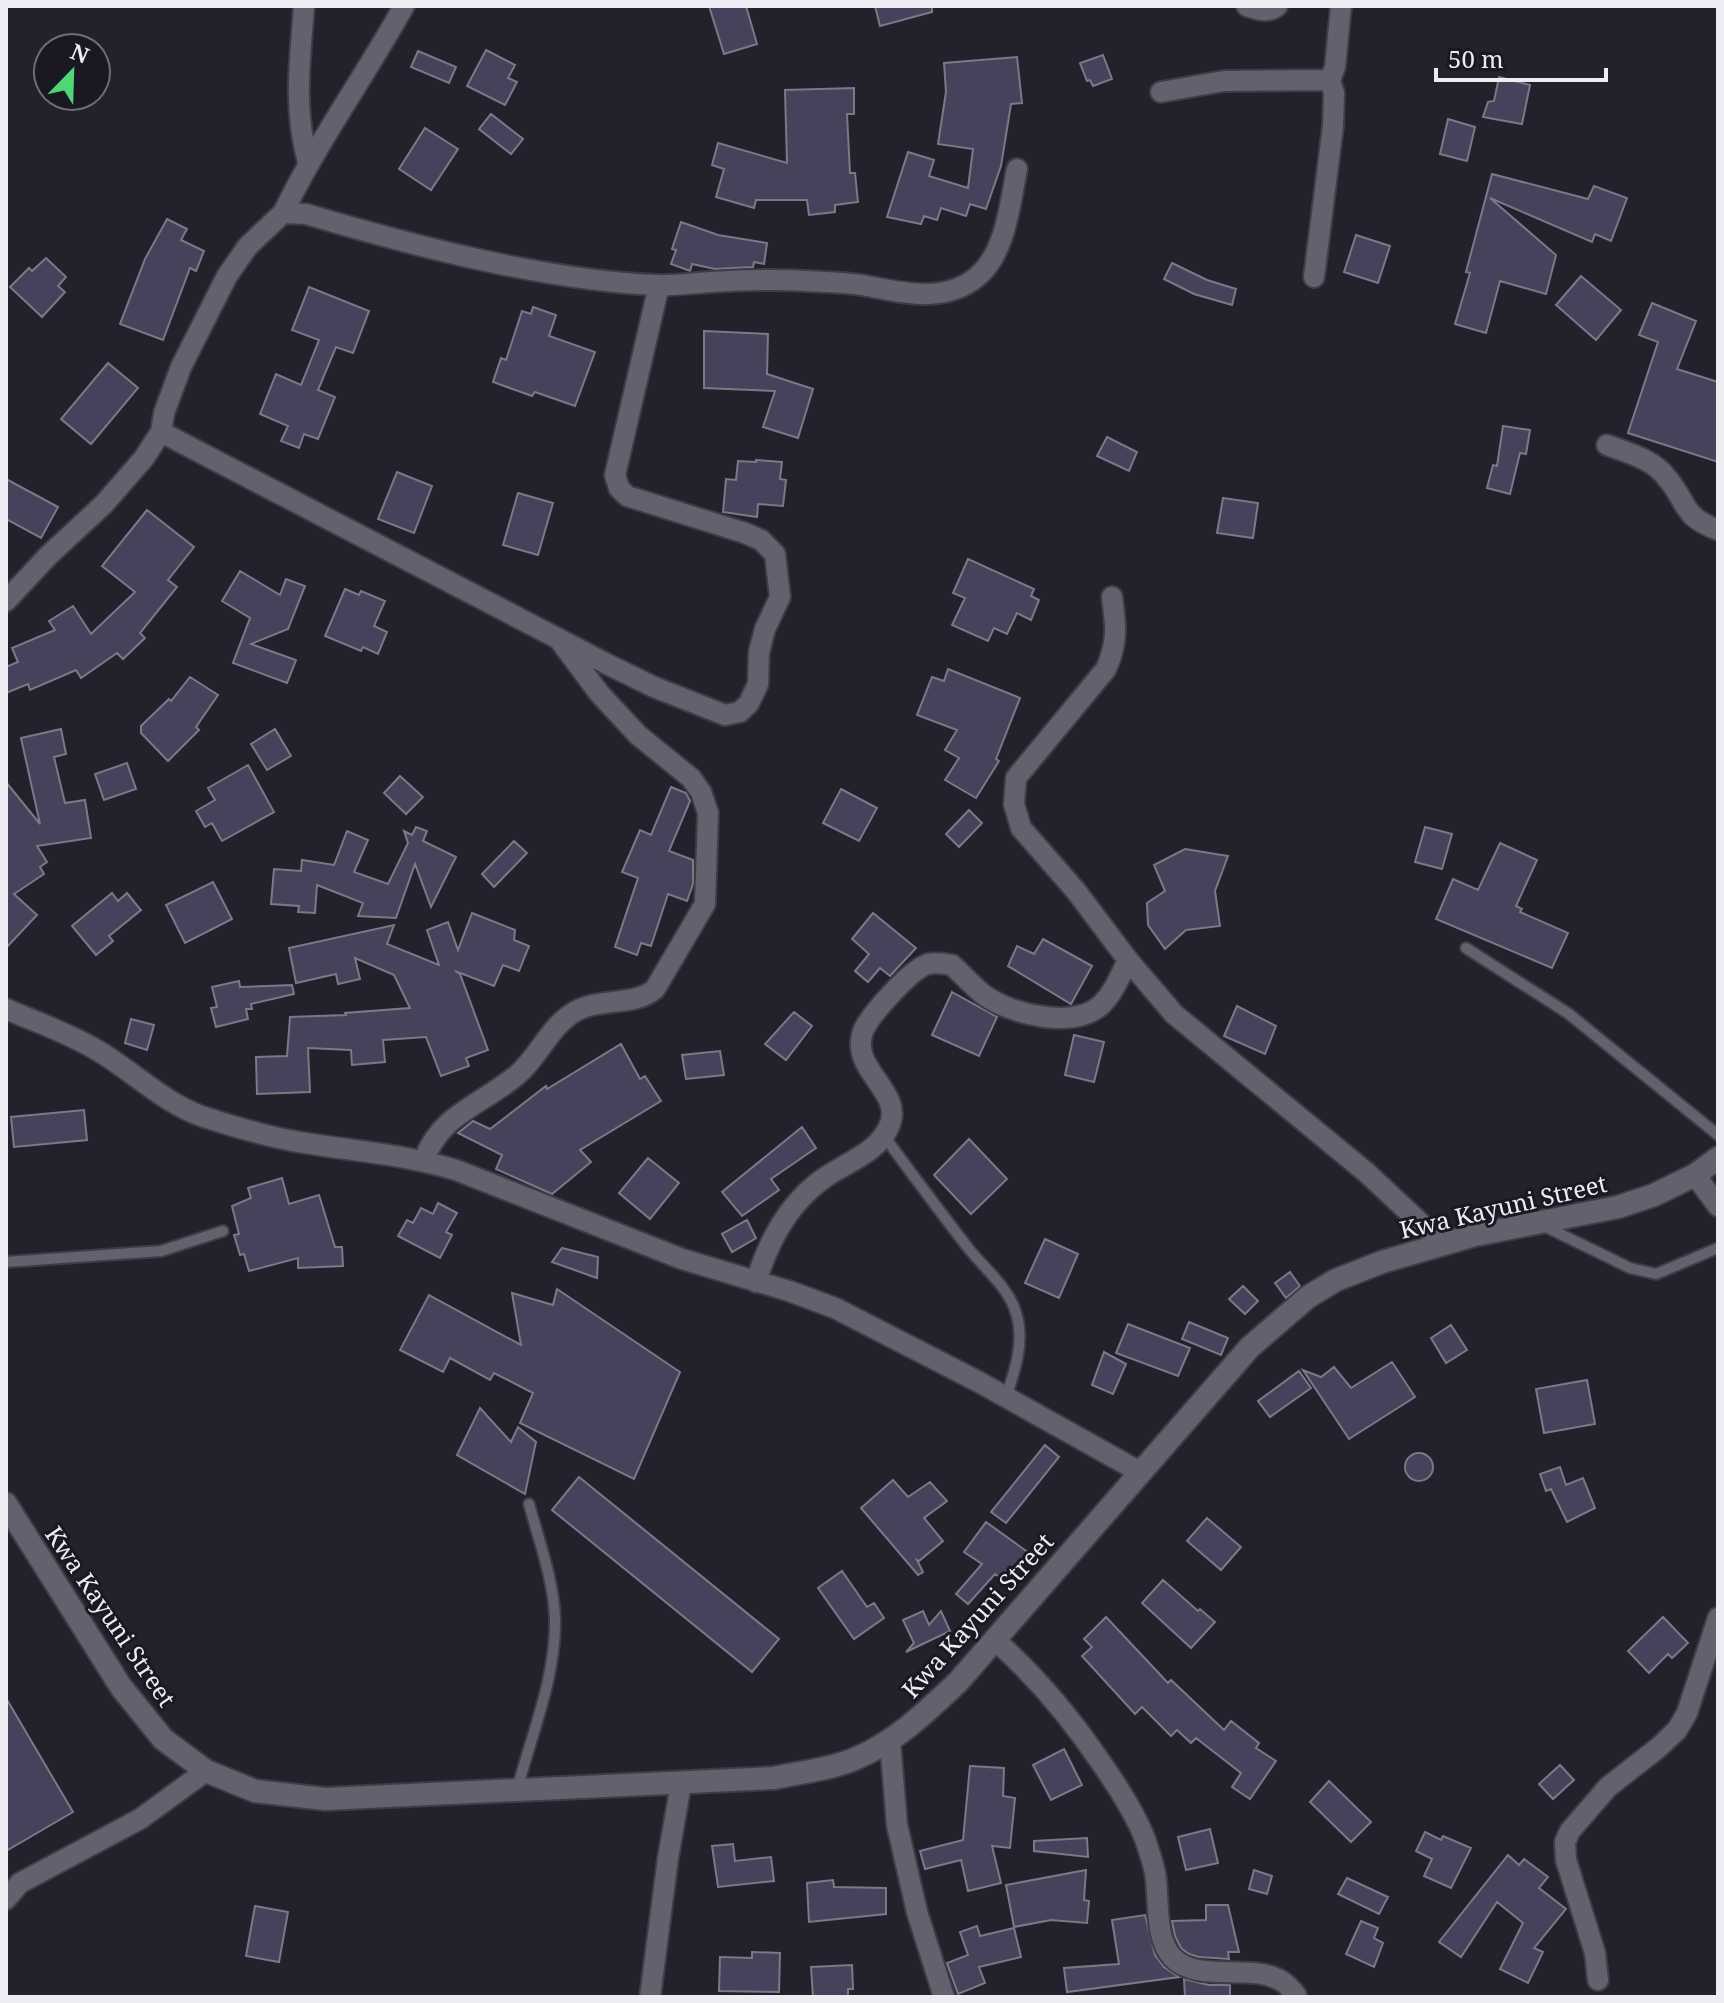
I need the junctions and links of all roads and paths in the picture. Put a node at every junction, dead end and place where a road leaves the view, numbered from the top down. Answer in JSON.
{"nodes":[{"id":1,"x":304,"y":6,"type":"edge"},
{"id":2,"x":404,"y":6,"type":"edge"},
{"id":3,"x":1247,"y":6,"type":"edge"},
{"id":4,"x":1277,"y":6,"type":"edge"},
{"id":5,"x":1341,"y":6,"type":"edge"},
{"id":6,"x":1330,"y":80,"type":"junction"},
{"id":7,"x":1161,"y":92,"type":"dead end"},
{"id":8,"x":308,"y":162,"type":"junction"},
{"id":9,"x":1017,"y":169,"type":"dead end"},
{"id":10,"x":283,"y":213,"type":"junction"},
{"id":11,"x":1314,"y":277,"type":"dead end"},
{"id":12,"x":659,"y":285,"type":"junction"},
{"id":13,"x":161,"y":432,"type":"junction"},
{"id":14,"x":1607,"y":445,"type":"dead end"},
{"id":15,"x":1718,"y":530,"type":"edge"},
{"id":16,"x":1112,"y":597,"type":"dead end"},
{"id":17,"x":6,"y":601,"type":"edge"},
{"id":18,"x":560,"y":640,"type":"junction"},
{"id":19,"x":1466,"y":948,"type":"dead end"},
{"id":20,"x":1128,"y":960,"type":"junction"},
{"id":21,"x":6,"y":1009,"type":"edge"},
{"id":22,"x":1718,"y":1135,"type":"edge"},
{"id":23,"x":884,"y":1136,"type":"junction"},
{"id":24,"x":1718,"y":1158,"type":"edge"},
{"id":25,"x":424,"y":1160,"type":"junction"},
{"id":26,"x":1695,"y":1175,"type":"junction"},
{"id":27,"x":1718,"y":1206,"type":"edge"},
{"id":28,"x":1537,"y":1223,"type":"junction"},
{"id":29,"x":223,"y":1231,"type":"dead end"},
{"id":30,"x":1444,"y":1245,"type":"junction"},
{"id":31,"x":1718,"y":1248,"type":"edge"},
{"id":32,"x":6,"y":1262,"type":"edge"},
{"id":33,"x":756,"y":1282,"type":"junction"},
{"id":34,"x":1006,"y":1397,"type":"junction"},
{"id":35,"x":1140,"y":1472,"type":"junction"},
{"id":36,"x":6,"y":1504,"type":"edge"},
{"id":37,"x":529,"y":1504,"type":"dead end"},
{"id":38,"x":1718,"y":1618,"type":"edge"},
{"id":39,"x":995,"y":1640,"type":"junction"},
{"id":40,"x":890,"y":1741,"type":"junction"},
{"id":41,"x":206,"y":1771,"type":"junction"},
{"id":42,"x":681,"y":1784,"type":"junction"},
{"id":43,"x":517,"y":1790,"type":"junction"},
{"id":44,"x":6,"y":1899,"type":"edge"},
{"id":45,"x":1598,"y":1980,"type":"dead end"},
{"id":46,"x":1296,"y":1995,"type":"dead end"},
{"id":47,"x":650,"y":1997,"type":"edge"},
{"id":48,"x":944,"y":1997,"type":"edge"}],
"edges":[{"from":1,"to":8,"type":"street"},
{"from":2,"to":8,"type":"street"},
{"from":3,"to":4,"type":"street"},
{"from":5,"to":6,"type":"street"},
{"from":6,"to":7,"type":"street"},
{"from":6,"to":11,"type":"street"},
{"from":8,"to":10,"type":"street"},
{"from":9,"to":12,"type":"street"},
{"from":10,"to":12,"type":"street"},
{"from":10,"to":13,"type":"street"},
{"from":12,"to":18,"type":"street"},
{"from":13,"to":17,"type":"street"},
{"from":13,"to":18,"type":"street"},
{"from":14,"to":15,"type":"street"},
{"from":16,"to":20,"type":"street"},
{"from":18,"to":25,"type":"street"},
{"from":19,"to":22,"type":"lane"},
{"from":20,"to":23,"type":"street"},
{"from":20,"to":30,"type":"street"},
{"from":21,"to":25,"type":"street"},
{"from":23,"to":33,"type":"street"},
{"from":23,"to":34,"type":"lane"},
{"from":24,"to":26,"type":"street","name":"Kwa Kayuni Street"},
{"from":25,"to":33,"type":"street"},
{"from":26,"to":27,"type":"street"},
{"from":26,"to":28,"type":"street","name":"Kwa Kayuni Street"},
{"from":28,"to":30,"type":"street","name":"Kwa Kayuni Street"},
{"from":28,"to":31,"type":"lane"},
{"from":29,"to":32,"type":"lane"},
{"from":30,"to":35,"type":"street","name":"Kwa Kayuni Street"},
{"from":33,"to":34,"type":"street"},
{"from":34,"to":35,"type":"street"},
{"from":35,"to":39,"type":"street","name":"Kwa Kayuni Street"},
{"from":36,"to":41,"type":"street","name":"Kwa Kayuni Street"},
{"from":37,"to":43,"type":"lane"},
{"from":38,"to":45,"type":"street"},
{"from":39,"to":40,"type":"street","name":"Kwa Kayuni Street"},
{"from":39,"to":46,"type":"street"},
{"from":40,"to":42,"type":"street","name":"Kwa Kayuni Street"},
{"from":40,"to":48,"type":"street"},
{"from":41,"to":43,"type":"street","name":"Kwa Kayuni Street"},
{"from":41,"to":44,"type":"street"},
{"from":42,"to":43,"type":"street","name":"Kwa Kayuni Street"},
{"from":42,"to":47,"type":"street"}]}
